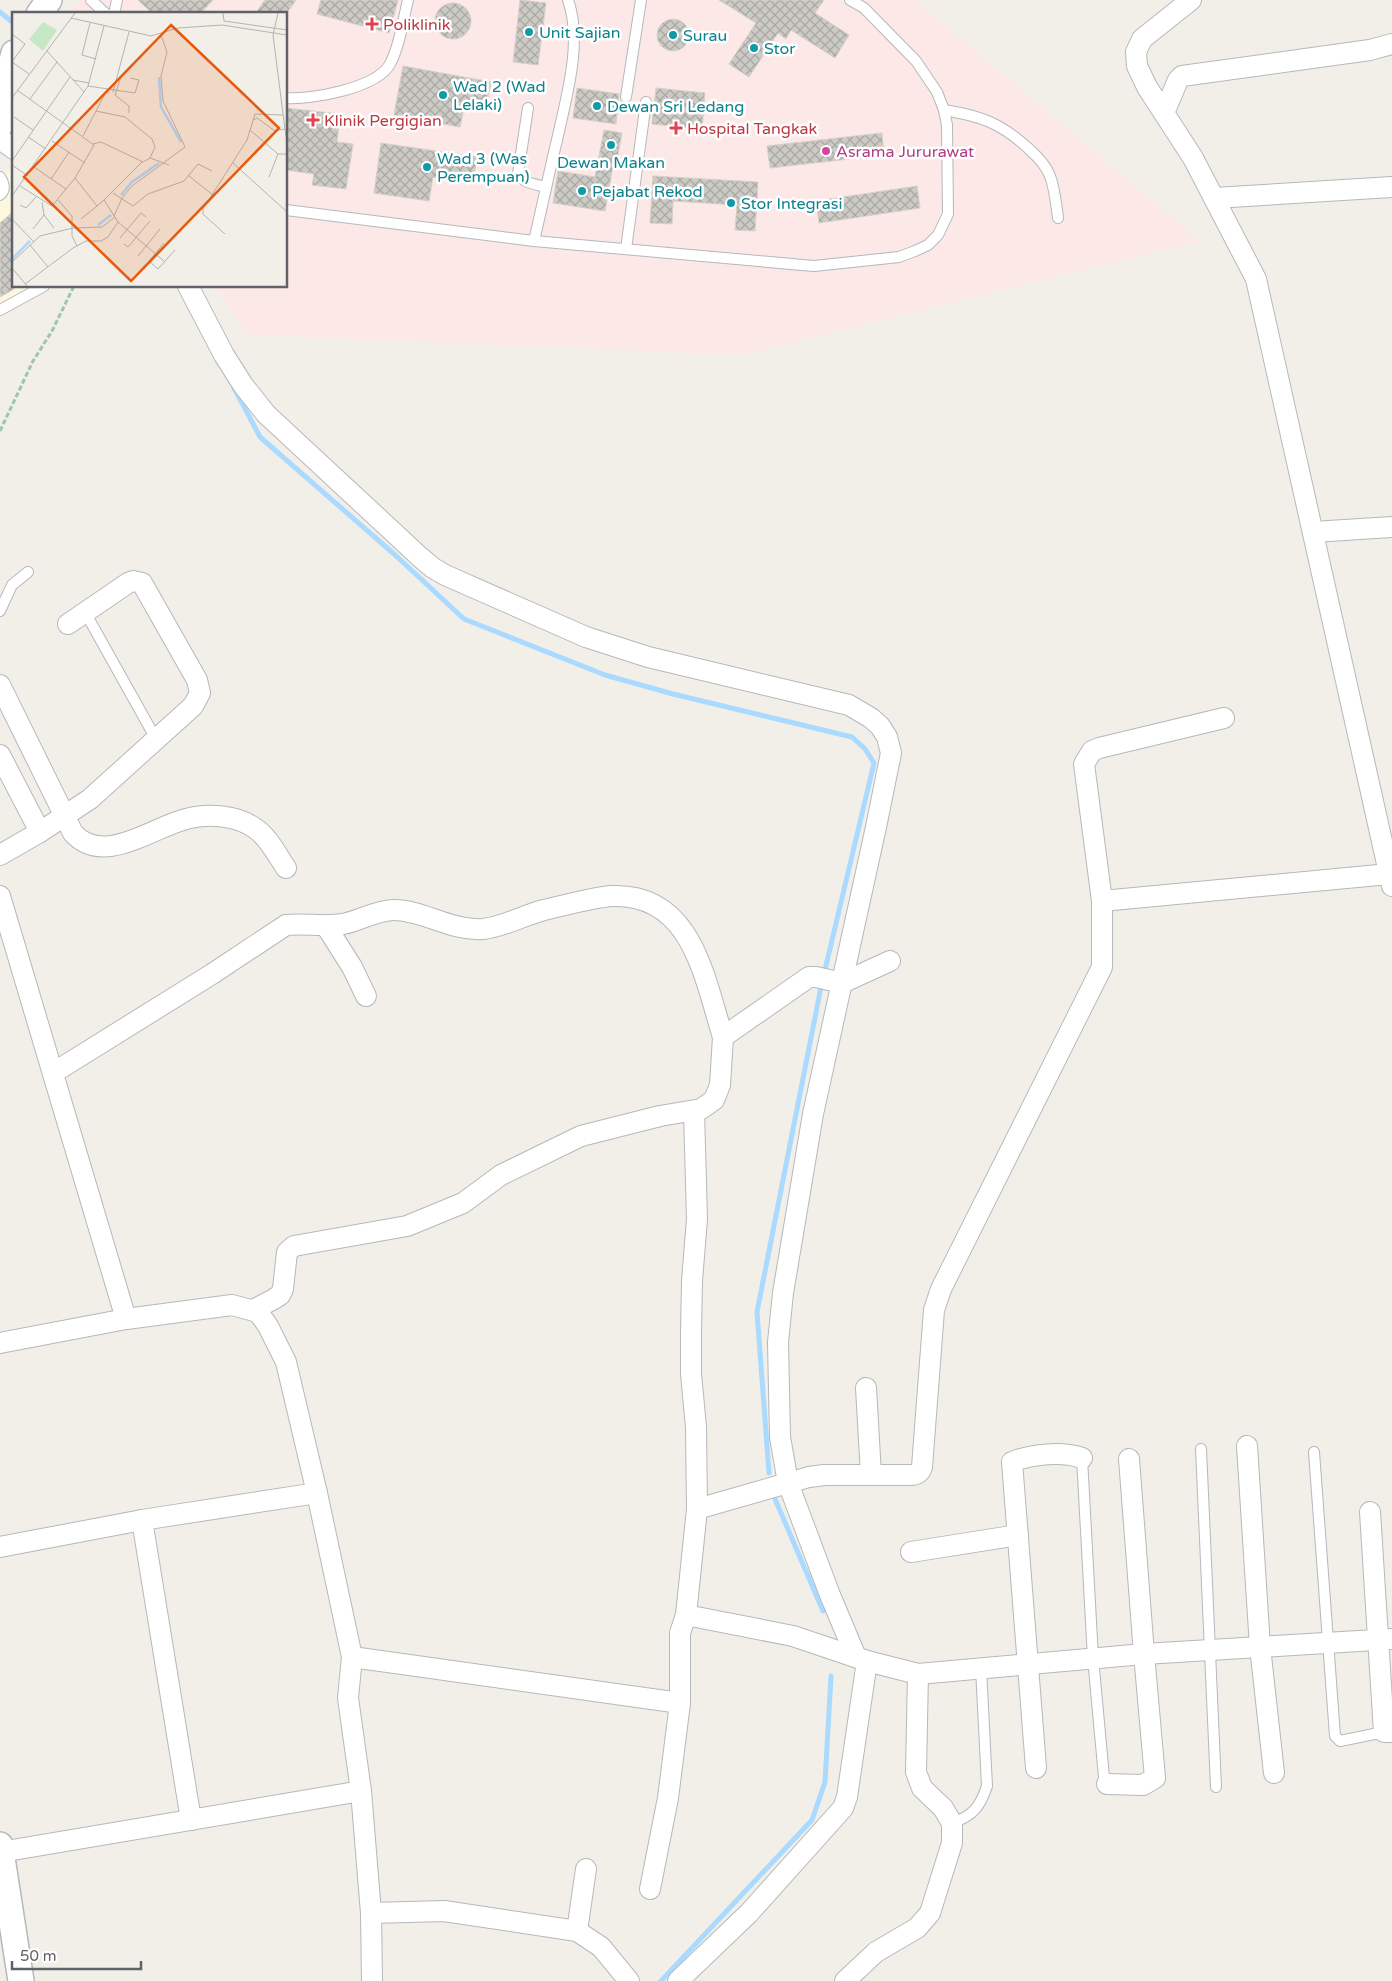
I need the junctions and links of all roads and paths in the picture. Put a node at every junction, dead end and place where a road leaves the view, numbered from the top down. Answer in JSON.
{"nodes":[{"id":1,"x":49,"y":0,"type":"edge"},
{"id":2,"x":91,"y":0,"type":"edge"},
{"id":3,"x":408,"y":0,"type":"edge"},
{"id":4,"x":568,"y":0,"type":"edge"},
{"id":5,"x":641,"y":0,"type":"edge"},
{"id":6,"x":850,"y":0,"type":"edge"},
{"id":7,"x":1191,"y":0,"type":"edge"},
{"id":8,"x":40,"y":12,"type":"edge"},
{"id":9,"x":104,"y":12,"type":"edge"},
{"id":10,"x":1392,"y":44,"type":"edge"},
{"id":11,"x":12,"y":59,"type":"edge"},
{"id":12,"x":626,"y":97,"type":"dead end"},
{"id":13,"x":288,"y":98,"type":"edge"},
{"id":14,"x":646,"y":102,"type":"dead end"},
{"id":15,"x":528,"y":108,"type":"dead end"},
{"id":16,"x":944,"y":110,"type":"junction"},
{"id":17,"x":1164,"y":113,"type":"junction"},
{"id":18,"x":0,"y":125,"type":"edge"},
{"id":19,"x":0,"y":139,"type":"edge"},
{"id":20,"x":12,"y":148,"type":"edge"},
{"id":21,"x":2,"y":180,"type":"edge"},
{"id":22,"x":546,"y":186,"type":"junction"},
{"id":23,"x":1392,"y":188,"type":"edge"},
{"id":24,"x":0,"y":195,"type":"edge"},
{"id":25,"x":1214,"y":198,"type":"junction"},
{"id":26,"x":288,"y":210,"type":"edge"},
{"id":27,"x":1058,"y":218,"type":"dead end"},
{"id":28,"x":534,"y":241,"type":"junction"},
{"id":29,"x":626,"y":249,"type":"junction"},
{"id":30,"x":40,"y":288,"type":"edge"},
{"id":31,"x":73,"y":288,"type":"edge"},
{"id":32,"x":189,"y":288,"type":"edge"},
{"id":33,"x":0,"y":310,"type":"edge"},
{"id":34,"x":0,"y":431,"type":"edge"},
{"id":35,"x":1392,"y":527,"type":"edge"},
{"id":36,"x":1313,"y":532,"type":"junction"},
{"id":37,"x":28,"y":572,"type":"dead end"},
{"id":38,"x":0,"y":611,"type":"edge"},
{"id":39,"x":85,"y":612,"type":"junction"},
{"id":40,"x":68,"y":624,"type":"dead end"},
{"id":41,"x":0,"y":685,"type":"edge"},
{"id":42,"x":1224,"y":718,"type":"dead end"},
{"id":43,"x":156,"y":739,"type":"junction"},
{"id":44,"x":0,"y":755,"type":"edge"},
{"id":45,"x":66,"y":816,"type":"junction"},
{"id":46,"x":40,"y":832,"type":"junction"},
{"id":47,"x":0,"y":855,"type":"edge"},
{"id":48,"x":286,"y":868,"type":"dead end"},
{"id":49,"x":1391,"y":880,"type":"edge"},
{"id":50,"x":0,"y":896,"type":"edge"},
{"id":51,"x":1102,"y":901,"type":"junction"},
{"id":52,"x":326,"y":926,"type":"junction"},
{"id":53,"x":890,"y":961,"type":"dead end"},
{"id":54,"x":831,"y":980,"type":"junction"},
{"id":55,"x":366,"y":996,"type":"dead end"},
{"id":56,"x":724,"y":1037,"type":"junction"},
{"id":57,"x":53,"y":1073,"type":"junction"},
{"id":58,"x":694,"y":1111,"type":"junction"},
{"id":59,"x":253,"y":1310,"type":"junction"},
{"id":60,"x":126,"y":1319,"type":"junction"},
{"id":61,"x":0,"y":1343,"type":"edge"},
{"id":62,"x":866,"y":1388,"type":"dead end"},
{"id":63,"x":1246,"y":1446,"type":"dead end"},
{"id":64,"x":1201,"y":1449,"type":"dead end"},
{"id":65,"x":1314,"y":1452,"type":"dead end"},
{"id":66,"x":1082,"y":1458,"type":"joint"},
{"id":67,"x":1129,"y":1459,"type":"dead end"},
{"id":68,"x":871,"y":1475,"type":"junction"},
{"id":69,"x":788,"y":1483,"type":"junction"},
{"id":70,"x":317,"y":1493,"type":"junction"},
{"id":71,"x":697,"y":1509,"type":"junction"},
{"id":72,"x":1370,"y":1512,"type":"dead end"},
{"id":73,"x":142,"y":1520,"type":"junction"},
{"id":74,"x":1018,"y":1535,"type":"junction"},
{"id":75,"x":0,"y":1547,"type":"edge"},
{"id":76,"x":911,"y":1552,"type":"dead end"},
{"id":77,"x":686,"y":1615,"type":"junction"},
{"id":78,"x":1384,"y":1640,"type":"edge"},
{"id":79,"x":1329,"y":1643,"type":"junction"},
{"id":80,"x":1260,"y":1647,"type":"junction"},
{"id":81,"x":1210,"y":1650,"type":"junction"},
{"id":82,"x":1144,"y":1654,"type":"junction"},
{"id":83,"x":352,"y":1657,"type":"junction"},
{"id":84,"x":1093,"y":1658,"type":"junction"},
{"id":85,"x":862,"y":1659,"type":"junction"},
{"id":86,"x":1028,"y":1664,"type":"junction"},
{"id":87,"x":981,"y":1668,"type":"junction"},
{"id":88,"x":918,"y":1674,"type":"junction"},
{"id":89,"x":680,"y":1703,"type":"junction"},
{"id":90,"x":1388,"y":1732,"type":"edge"},
{"id":91,"x":1036,"y":1768,"type":"dead end"},
{"id":92,"x":1274,"y":1773,"type":"dead end"},
{"id":93,"x":1106,"y":1784,"type":"joint"},
{"id":94,"x":1216,"y":1787,"type":"dead end"},
{"id":95,"x":361,"y":1791,"type":"junction"},
{"id":96,"x":191,"y":1820,"type":"junction"},
{"id":97,"x":952,"y":1824,"type":"junction"},
{"id":98,"x":1,"y":1848,"type":"edge"},
{"id":99,"x":586,"y":1869,"type":"dead end"},
{"id":100,"x":650,"y":1889,"type":"dead end"},
{"id":101,"x":371,"y":1913,"type":"junction"},
{"id":102,"x":578,"y":1932,"type":"junction"},
{"id":103,"x":8,"y":1950,"type":"edge"},
{"id":104,"x":22,"y":1981,"type":"edge"},
{"id":105,"x":372,"y":1981,"type":"edge"},
{"id":106,"x":629,"y":1981,"type":"edge"},
{"id":107,"x":678,"y":1981,"type":"edge"},
{"id":108,"x":845,"y":1981,"type":"edge"}],
"edges":[{"from":1,"to":8,"type":"street"},
{"from":2,"to":9,"type":"lane"},
{"from":3,"to":13,"type":"lane"},
{"from":4,"to":22,"type":"lane"},
{"from":5,"to":12,"type":"lane"},
{"from":6,"to":16,"type":"lane"},
{"from":7,"to":17,"type":"street"},
{"from":10,"to":17,"type":"street"},
{"from":11,"to":18,"type":"street"},
{"from":14,"to":29,"type":"lane"},
{"from":15,"to":22,"type":"lane"},
{"from":16,"to":27,"type":"lane"},
{"from":16,"to":29,"type":"lane"},
{"from":17,"to":25,"type":"street"},
{"from":19,"to":20,"type":"street"},
{"from":21,"to":24,"type":"lane"},
{"from":22,"to":28,"type":"lane"},
{"from":23,"to":25,"type":"street"},
{"from":25,"to":36,"type":"street"},
{"from":26,"to":28,"type":"lane"},
{"from":28,"to":29,"type":"lane"},
{"from":30,"to":33,"type":"lane"},
{"from":31,"to":34,"type":"path"},
{"from":32,"to":54,"type":"street"},
{"from":35,"to":36,"type":"street"},
{"from":36,"to":49,"type":"street"},
{"from":37,"to":38,"type":"lane"},
{"from":39,"to":40,"type":"street"},
{"from":39,"to":43,"type":"lane"},
{"from":39,"to":43,"type":"street"},
{"from":41,"to":45,"type":"street"},
{"from":42,"to":51,"type":"street"},
{"from":43,"to":45,"type":"street"},
{"from":44,"to":46,"type":"street"},
{"from":45,"to":46,"type":"street"},
{"from":45,"to":48,"type":"street"},
{"from":46,"to":47,"type":"street"},
{"from":49,"to":51,"type":"street"},
{"from":50,"to":57,"type":"street"},
{"from":51,"to":68,"type":"street"},
{"from":52,"to":55,"type":"street"},
{"from":52,"to":56,"type":"street"},
{"from":52,"to":57,"type":"street"},
{"from":53,"to":54,"type":"street"},
{"from":54,"to":56,"type":"street"},
{"from":54,"to":69,"type":"street"},
{"from":56,"to":58,"type":"street"},
{"from":57,"to":60,"type":"street"},
{"from":58,"to":59,"type":"street"},
{"from":58,"to":71,"type":"street"},
{"from":59,"to":60,"type":"street"},
{"from":59,"to":70,"type":"street"},
{"from":60,"to":61,"type":"street"},
{"from":62,"to":68,"type":"street"},
{"from":63,"to":80,"type":"street"},
{"from":64,"to":81,"type":"lane"},
{"from":65,"to":79,"type":"lane"},
{"from":66,"to":74,"type":"street"},
{"from":66,"to":84,"type":"lane"},
{"from":67,"to":82,"type":"street"},
{"from":68,"to":69,"type":"street"},
{"from":69,"to":71,"type":"street"},
{"from":69,"to":85,"type":"street"},
{"from":70,"to":73,"type":"street"},
{"from":70,"to":83,"type":"street"},
{"from":71,"to":77,"type":"street"},
{"from":72,"to":78,"type":"street"},
{"from":73,"to":75,"type":"street"},
{"from":73,"to":96,"type":"street"},
{"from":74,"to":76,"type":"street"},
{"from":74,"to":86,"type":"street"},
{"from":77,"to":85,"type":"street"},
{"from":77,"to":89,"type":"street"},
{"from":78,"to":79,"type":"street"},
{"from":78,"to":90,"type":"street"},
{"from":79,"to":80,"type":"street"},
{"from":79,"to":90,"type":"lane"},
{"from":80,"to":81,"type":"street"},
{"from":80,"to":92,"type":"street"},
{"from":81,"to":82,"type":"street"},
{"from":81,"to":94,"type":"lane"},
{"from":82,"to":84,"type":"street"},
{"from":82,"to":93,"type":"street"},
{"from":83,"to":89,"type":"street"},
{"from":83,"to":95,"type":"street"},
{"from":84,"to":86,"type":"street"},
{"from":84,"to":93,"type":"lane"},
{"from":85,"to":88,"type":"street"},
{"from":85,"to":107,"type":"street"},
{"from":86,"to":87,"type":"street"},
{"from":86,"to":91,"type":"street"},
{"from":87,"to":88,"type":"street"},
{"from":87,"to":97,"type":"lane"},
{"from":88,"to":97,"type":"street"},
{"from":89,"to":100,"type":"street"},
{"from":95,"to":96,"type":"street"},
{"from":95,"to":101,"type":"street"},
{"from":96,"to":98,"type":"street"},
{"from":97,"to":108,"type":"street"},
{"from":98,"to":103,"type":"street"},
{"from":99,"to":102,"type":"street"},
{"from":101,"to":102,"type":"street"},
{"from":101,"to":105,"type":"street"},
{"from":102,"to":106,"type":"street"},
{"from":103,"to":104,"type":"street"}]}
